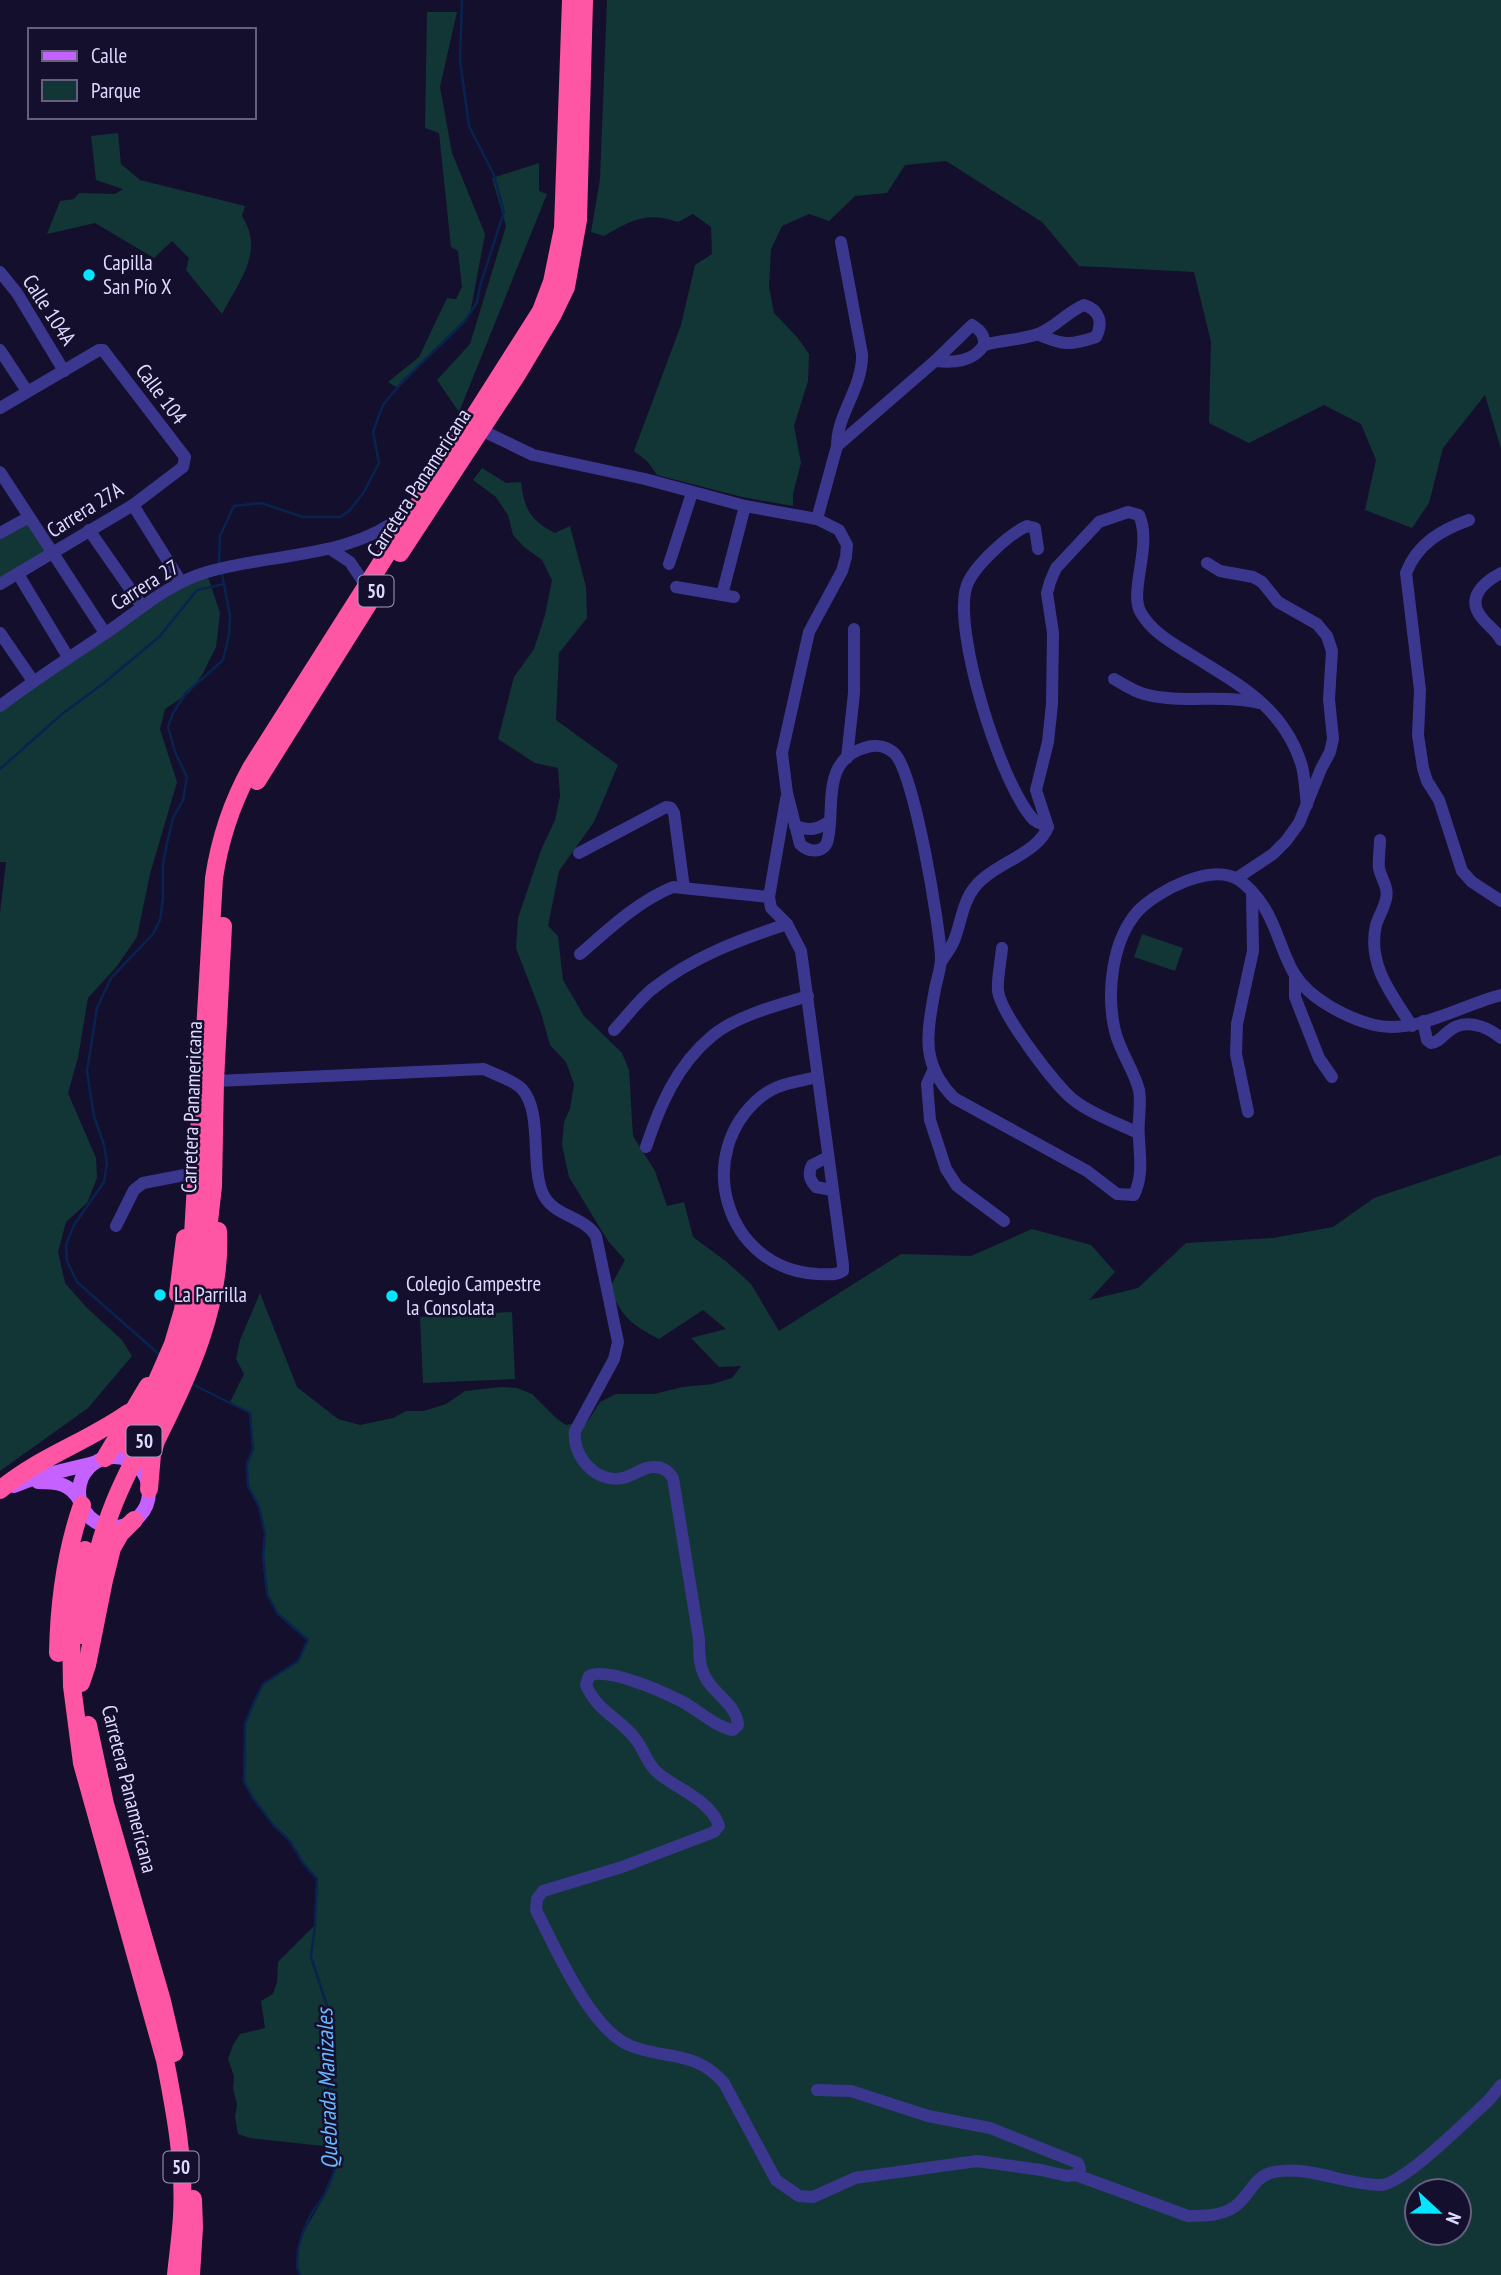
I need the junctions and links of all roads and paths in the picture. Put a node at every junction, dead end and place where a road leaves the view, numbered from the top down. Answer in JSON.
{"nodes":[{"id":1,"x":571,"y":0,"type":"edge"},
{"id":2,"x":584,"y":0,"type":"edge"},
{"id":3,"x":841,"y":242,"type":"dead end"},
{"id":4,"x":0,"y":272,"type":"edge"},
{"id":5,"x":1037,"y":334,"type":"junction"},
{"id":6,"x":984,"y":345,"type":"junction"},
{"id":7,"x":0,"y":350,"type":"edge"},
{"id":8,"x":935,"y":361,"type":"junction"},
{"id":9,"x":64,"y":371,"type":"junction"},
{"id":10,"x":27,"y":391,"type":"junction"},
{"id":11,"x":0,"y":408,"type":"edge"},
{"id":12,"x":481,"y":430,"type":"junction"},
{"id":13,"x":837,"y":446,"type":"junction"},
{"id":14,"x":186,"y":461,"type":"joint"},
{"id":15,"x":0,"y":472,"type":"edge"},
{"id":16,"x":692,"y":493,"type":"junction"},
{"id":17,"x":417,"y":504,"type":"junction"},
{"id":18,"x":132,"y":505,"type":"junction"},
{"id":19,"x":745,"y":506,"type":"junction"},
{"id":20,"x":29,"y":517,"type":"junction"},
{"id":21,"x":817,"y":519,"type":"junction"},
{"id":22,"x":1469,"y":520,"type":"dead end"},
{"id":23,"x":89,"y":530,"type":"junction"},
{"id":24,"x":0,"y":533,"type":"edge"},
{"id":25,"x":332,"y":550,"type":"junction"},
{"id":26,"x":1038,"y":550,"type":"dead end"},
{"id":27,"x":54,"y":552,"type":"junction"},
{"id":28,"x":1207,"y":563,"type":"dead end"},
{"id":29,"x":670,"y":564,"type":"dead end"},
{"id":30,"x":1501,"y":573,"type":"edge"},
{"id":31,"x":18,"y":574,"type":"junction"},
{"id":32,"x":181,"y":582,"type":"junction"},
{"id":33,"x":0,"y":584,"type":"edge"},
{"id":34,"x":366,"y":586,"type":"junction"},
{"id":35,"x":676,"y":587,"type":"dead end"},
{"id":36,"x":142,"y":607,"type":"junction"},
{"id":37,"x":854,"y":629,"type":"dead end"},
{"id":38,"x":0,"y":633,"type":"edge"},
{"id":39,"x":105,"y":633,"type":"junction"},
{"id":40,"x":1501,"y":640,"type":"edge"},
{"id":41,"x":68,"y":657,"type":"junction"},
{"id":42,"x":1114,"y":679,"type":"dead end"},
{"id":43,"x":33,"y":681,"type":"junction"},
{"id":44,"x":1266,"y":705,"type":"junction"},
{"id":45,"x":0,"y":706,"type":"edge"},
{"id":46,"x":847,"y":758,"type":"junction"},
{"id":47,"x":787,"y":793,"type":"junction"},
{"id":48,"x":1307,"y":805,"type":"junction"},
{"id":49,"x":830,"y":821,"type":"junction"},
{"id":50,"x":795,"y":825,"type":"junction"},
{"id":51,"x":1048,"y":827,"type":"junction"},
{"id":52,"x":1380,"y":840,"type":"dead end"},
{"id":53,"x":579,"y":853,"type":"dead end"},
{"id":54,"x":1237,"y":878,"type":"junction"},
{"id":55,"x":684,"y":888,"type":"junction"},
{"id":56,"x":1252,"y":893,"type":"junction"},
{"id":57,"x":769,"y":897,"type":"junction"},
{"id":58,"x":1501,"y":901,"type":"edge"},
{"id":59,"x":788,"y":924,"type":"junction"},
{"id":60,"x":1002,"y":948,"type":"dead end"},
{"id":61,"x":580,"y":954,"type":"dead end"},
{"id":62,"x":941,"y":962,"type":"junction"},
{"id":63,"x":1294,"y":975,"type":"junction"},
{"id":64,"x":1501,"y":995,"type":"edge"},
{"id":65,"x":807,"y":996,"type":"junction"},
{"id":66,"x":1417,"y":1023,"type":"junction"},
{"id":67,"x":614,"y":1030,"type":"dead end"},
{"id":68,"x":1501,"y":1038,"type":"edge"},
{"id":69,"x":933,"y":1072,"type":"junction"},
{"id":70,"x":817,"y":1077,"type":"junction"},
{"id":71,"x":1332,"y":1077,"type":"dead end"},
{"id":72,"x":215,"y":1081,"type":"junction"},
{"id":73,"x":1248,"y":1111,"type":"dead end"},
{"id":74,"x":1138,"y":1133,"type":"junction"},
{"id":75,"x":646,"y":1147,"type":"dead end"},
{"id":76,"x":828,"y":1157,"type":"junction"},
{"id":77,"x":195,"y":1173,"type":"junction"},
{"id":78,"x":213,"y":1186,"type":"junction"},
{"id":79,"x":832,"y":1189,"type":"junction"},
{"id":80,"x":195,"y":1205,"type":"junction"},
{"id":81,"x":1004,"y":1221,"type":"dead end"},
{"id":82,"x":116,"y":1226,"type":"dead end"},
{"id":83,"x":199,"y":1250,"type":"junction"},
{"id":84,"x":136,"y":1407,"type":"junction"},
{"id":85,"x":99,"y":1460,"type":"junction"},
{"id":86,"x":27,"y":1480,"type":"junction"},
{"id":87,"x":149,"y":1489,"type":"junction"},
{"id":88,"x":0,"y":1491,"type":"edge"},
{"id":89,"x":82,"y":1504,"type":"junction"},
{"id":90,"x":134,"y":1520,"type":"junction"},
{"id":91,"x":76,"y":1633,"type":"junction"},
{"id":92,"x":81,"y":1683,"type":"junction"},
{"id":93,"x":78,"y":1733,"type":"junction"},
{"id":94,"x":1501,"y":2085,"type":"edge"},
{"id":95,"x":817,"y":2090,"type":"dead end"},
{"id":96,"x":1076,"y":2175,"type":"junction"},
{"id":97,"x":176,"y":2275,"type":"edge"},
{"id":98,"x":191,"y":2275,"type":"edge"}],
"edges":[{"from":1,"to":17,"type":"highway","name":"Carretera Panamericana","number":"50"},
{"from":2,"to":12,"type":"highway","name":"Carretera Panamericana","number":"50"},
{"from":3,"to":13,"type":"street"},
{"from":4,"to":9,"type":"street","name":"Calle 104A"},
{"from":5,"to":5,"type":"street"},
{"from":5,"to":6,"type":"street"},
{"from":6,"to":8,"type":"street"},
{"from":6,"to":8,"type":"street"},
{"from":7,"to":10,"type":"street"},
{"from":8,"to":13,"type":"street"},
{"from":9,"to":10,"type":"street"},
{"from":9,"to":14,"type":"street","name":"Calle 104"},
{"from":10,"to":11,"type":"street"},
{"from":12,"to":16,"type":"street"},
{"from":12,"to":72,"type":"highway","name":"Carretera Panamericana","number":"50"},
{"from":13,"to":21,"type":"street"},
{"from":14,"to":18,"type":"street","name":"Carrera 27A"},
{"from":15,"to":20,"type":"street"},
{"from":16,"to":19,"type":"street"},
{"from":16,"to":29,"type":"street"},
{"from":17,"to":25,"type":"street","name":"Carrera 27"},
{"from":17,"to":34,"type":"highway","name":"Carretera Panamericana","number":"50"},
{"from":18,"to":23,"type":"street","name":"Carrera 27A"},
{"from":18,"to":32,"type":"street"},
{"from":19,"to":21,"type":"street"},
{"from":19,"to":35,"type":"street"},
{"from":20,"to":24,"type":"street"},
{"from":20,"to":27,"type":"street"},
{"from":21,"to":47,"type":"street"},
{"from":22,"to":58,"type":"street"},
{"from":23,"to":27,"type":"street","name":"Carrera 27A"},
{"from":23,"to":36,"type":"street"},
{"from":25,"to":32,"type":"street","name":"Carrera 27"},
{"from":25,"to":34,"type":"street"},
{"from":26,"to":51,"type":"street"},
{"from":27,"to":31,"type":"street","name":"Carrera 27A"},
{"from":27,"to":39,"type":"street"},
{"from":28,"to":48,"type":"street"},
{"from":30,"to":40,"type":"street"},
{"from":31,"to":33,"type":"street","name":"Carrera 27A"},
{"from":31,"to":41,"type":"street"},
{"from":32,"to":36,"type":"street","name":"Carrera 27"},
{"from":34,"to":77,"type":"highway","name":"Carretera Panamericana","number":"50"},
{"from":36,"to":39,"type":"street","name":"Carrera 27"},
{"from":37,"to":46,"type":"street"},
{"from":38,"to":43,"type":"street"},
{"from":39,"to":41,"type":"street","name":"Carrera 27"},
{"from":41,"to":43,"type":"street","name":"Carrera 27"},
{"from":42,"to":44,"type":"street"},
{"from":43,"to":45,"type":"street","name":"Carrera 27"},
{"from":44,"to":48,"type":"street"},
{"from":44,"to":51,"type":"street"},
{"from":46,"to":49,"type":"street"},
{"from":46,"to":62,"type":"street"},
{"from":47,"to":50,"type":"street"},
{"from":47,"to":57,"type":"street"},
{"from":48,"to":54,"type":"street"},
{"from":49,"to":50,"type":"street"},
{"from":49,"to":50,"type":"street"},
{"from":51,"to":62,"type":"street"},
{"from":52,"to":66,"type":"street"},
{"from":53,"to":55,"type":"street"},
{"from":54,"to":56,"type":"street"},
{"from":54,"to":74,"type":"street"},
{"from":55,"to":57,"type":"street"},
{"from":55,"to":61,"type":"street"},
{"from":56,"to":63,"type":"street"},
{"from":56,"to":73,"type":"street"},
{"from":57,"to":59,"type":"street"},
{"from":59,"to":65,"type":"street"},
{"from":59,"to":67,"type":"street"},
{"from":60,"to":74,"type":"street"},
{"from":62,"to":69,"type":"street"},
{"from":63,"to":66,"type":"street"},
{"from":63,"to":71,"type":"street"},
{"from":64,"to":66,"type":"street"},
{"from":65,"to":70,"type":"street"},
{"from":65,"to":75,"type":"street"},
{"from":66,"to":68,"type":"street"},
{"from":69,"to":74,"type":"street"},
{"from":69,"to":81,"type":"street"},
{"from":70,"to":76,"type":"street"},
{"from":70,"to":79,"type":"street"},
{"from":72,"to":78,"type":"highway","name":"Carretera Panamericana","number":"50"},
{"from":72,"to":96,"type":"street"},
{"from":76,"to":79,"type":"street"},
{"from":76,"to":79,"type":"street"},
{"from":77,"to":80,"type":"highway","name":"Carretera Panamericana","number":"50"},
{"from":77,"to":82,"type":"street"},
{"from":78,"to":83,"type":"highway","name":"Carretera Panamericana","number":"50"},
{"from":78,"to":87,"type":"highway"},
{"from":80,"to":83,"type":"highway","name":"Carretera Panamericana","number":"50"},
{"from":80,"to":84,"type":"highway"},
{"from":83,"to":91,"type":"highway","name":"Carretera Panamericana","number":"50","bridge":true},
{"from":84,"to":85,"type":"highway"},
{"from":84,"to":88,"type":"highway"},
{"from":85,"to":86,"type":"main road"},
{"from":85,"to":87,"type":"main road"},
{"from":85,"to":89,"type":"main road"},
{"from":86,"to":88,"type":"main road"},
{"from":86,"to":89,"type":"main road"},
{"from":87,"to":90,"type":"main road"},
{"from":89,"to":90,"type":"main road"},
{"from":89,"to":93,"type":"highway"},
{"from":90,"to":92,"type":"highway"},
{"from":91,"to":92,"type":"highway","name":"Carretera Panamericana","number":"50"},
{"from":91,"to":93,"type":"highway","name":"Carretera Panamericana","number":"50"},
{"from":92,"to":98,"type":"highway","name":"Carretera Panamericana","number":"50"},
{"from":93,"to":97,"type":"highway","name":"Carretera Panamericana","number":"50"},
{"from":94,"to":96,"type":"street"},
{"from":95,"to":96,"type":"street"}]}
